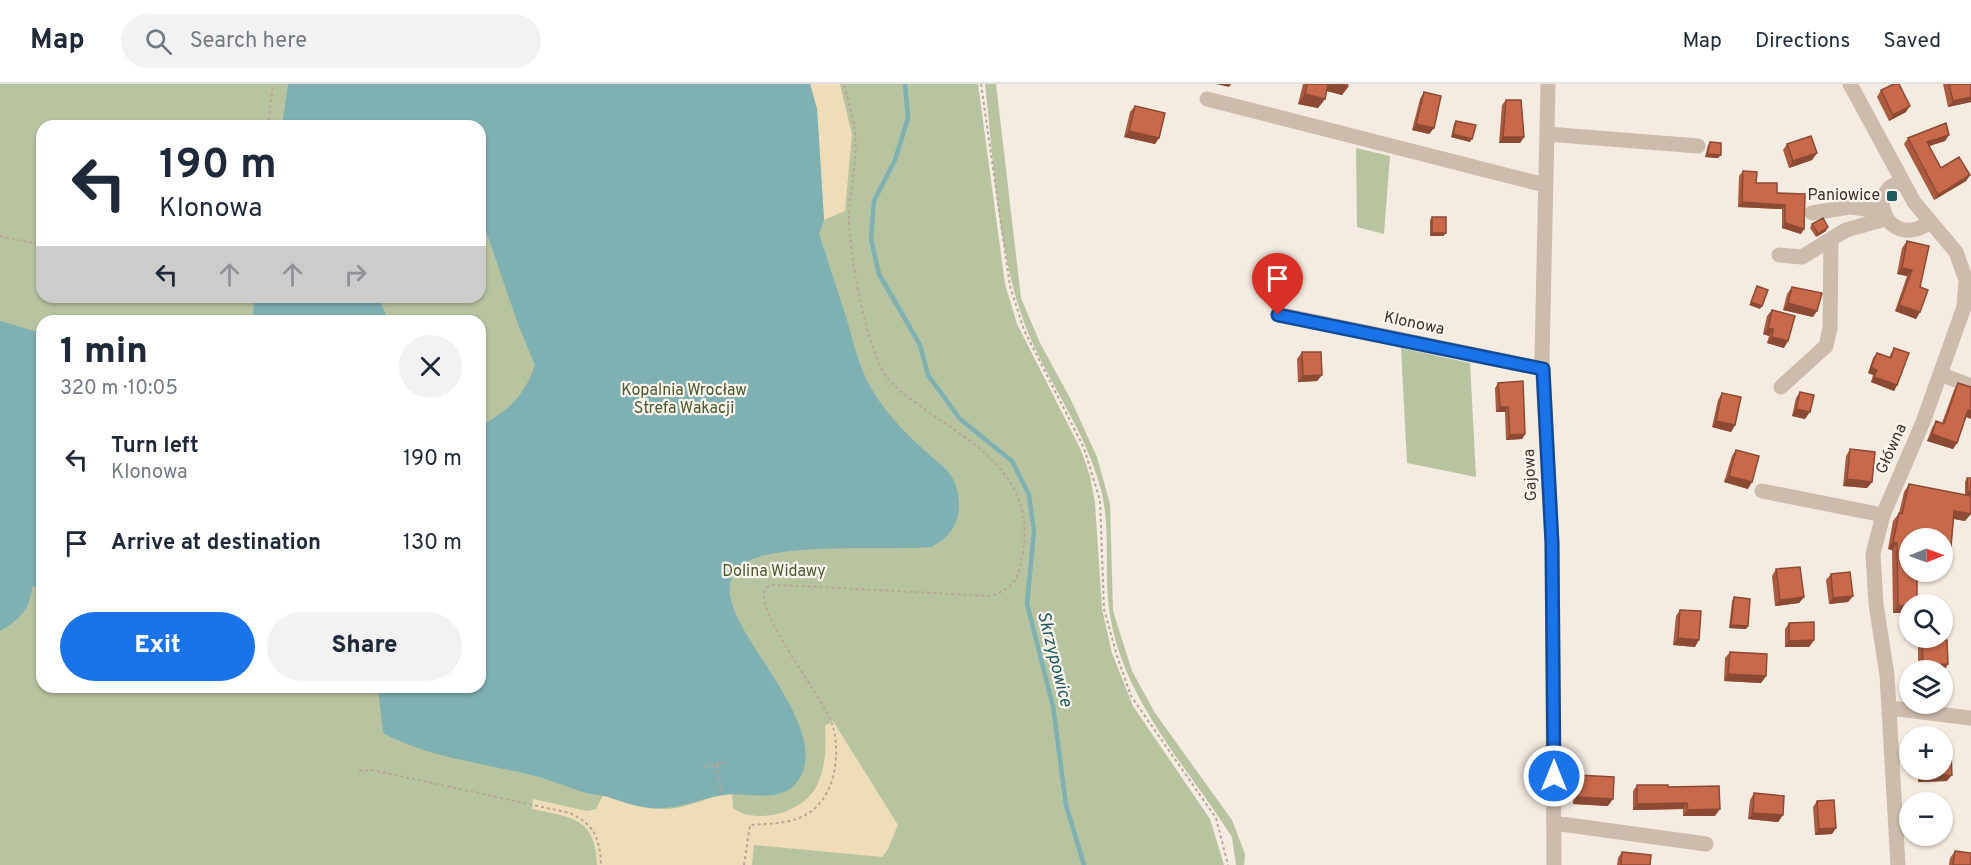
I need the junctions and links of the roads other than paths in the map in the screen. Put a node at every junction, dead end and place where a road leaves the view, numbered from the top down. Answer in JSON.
{"nodes":[{"id":1,"x":1548,"y":84,"type":"edge"},
{"id":2,"x":1850,"y":84,"type":"edge"},
{"id":3,"x":1207,"y":99,"type":"dead end"},
{"id":4,"x":1547,"y":134,"type":"junction"},
{"id":5,"x":1698,"y":146,"type":"dead end"},
{"id":6,"x":1901,"y":181,"type":"junction"},
{"id":7,"x":1545,"y":185,"type":"junction"},
{"id":8,"x":1812,"y":213,"type":"dead end"},
{"id":9,"x":1884,"y":215,"type":"junction"},
{"id":10,"x":1929,"y":223,"type":"junction"},
{"id":11,"x":1831,"y":239,"type":"junction"},
{"id":12,"x":1779,"y":255,"type":"dead end"},
{"id":13,"x":1967,"y":265,"type":"edge"},
{"id":14,"x":1278,"y":315,"type":"dead end"},
{"id":15,"x":1543,"y":369,"type":"junction"},
{"id":16,"x":1940,"y":374,"type":"junction"},
{"id":17,"x":1971,"y":386,"type":"edge"},
{"id":18,"x":1781,"y":387,"type":"dead end"},
{"id":19,"x":1762,"y":491,"type":"dead end"},
{"id":20,"x":1883,"y":514,"type":"junction"},
{"id":21,"x":1889,"y":708,"type":"junction"},
{"id":22,"x":1971,"y":718,"type":"edge"},
{"id":23,"x":1554,"y":823,"type":"junction"},
{"id":24,"x":1706,"y":844,"type":"dead end"},
{"id":25,"x":1554,"y":865,"type":"edge"},
{"id":26,"x":1898,"y":865,"type":"edge"}],
"edges":[{"from":1,"to":4,"type":"street","name":"Gajowa"},
{"from":2,"to":6,"type":"street","name":"Główna"},
{"from":3,"to":7,"type":"street"},
{"from":4,"to":5,"type":"street"},
{"from":4,"to":7,"type":"street","name":"Gajowa"},
{"from":6,"to":9,"type":"street"},
{"from":6,"to":10,"type":"street","name":"Główna"},
{"from":7,"to":15,"type":"street","name":"Gajowa"},
{"from":8,"to":9,"type":"street"},
{"from":9,"to":10,"type":"street"},
{"from":9,"to":11,"type":"street"},
{"from":10,"to":13,"type":"street","name":"Główna"},
{"from":11,"to":12,"type":"street"},
{"from":11,"to":18,"type":"street"},
{"from":13,"to":16,"type":"street","name":"Główna"},
{"from":14,"to":15,"type":"street","name":"Klonowa"},
{"from":15,"to":23,"type":"street","name":"Gajowa"},
{"from":16,"to":17,"type":"street"},
{"from":16,"to":20,"type":"street","name":"Główna"},
{"from":19,"to":20,"type":"street"},
{"from":20,"to":21,"type":"street","name":"Główna"},
{"from":21,"to":22,"type":"street"},
{"from":21,"to":26,"type":"street","name":"Główna"},
{"from":23,"to":24,"type":"street"},
{"from":23,"to":25,"type":"street","name":"Gajowa"}]}
